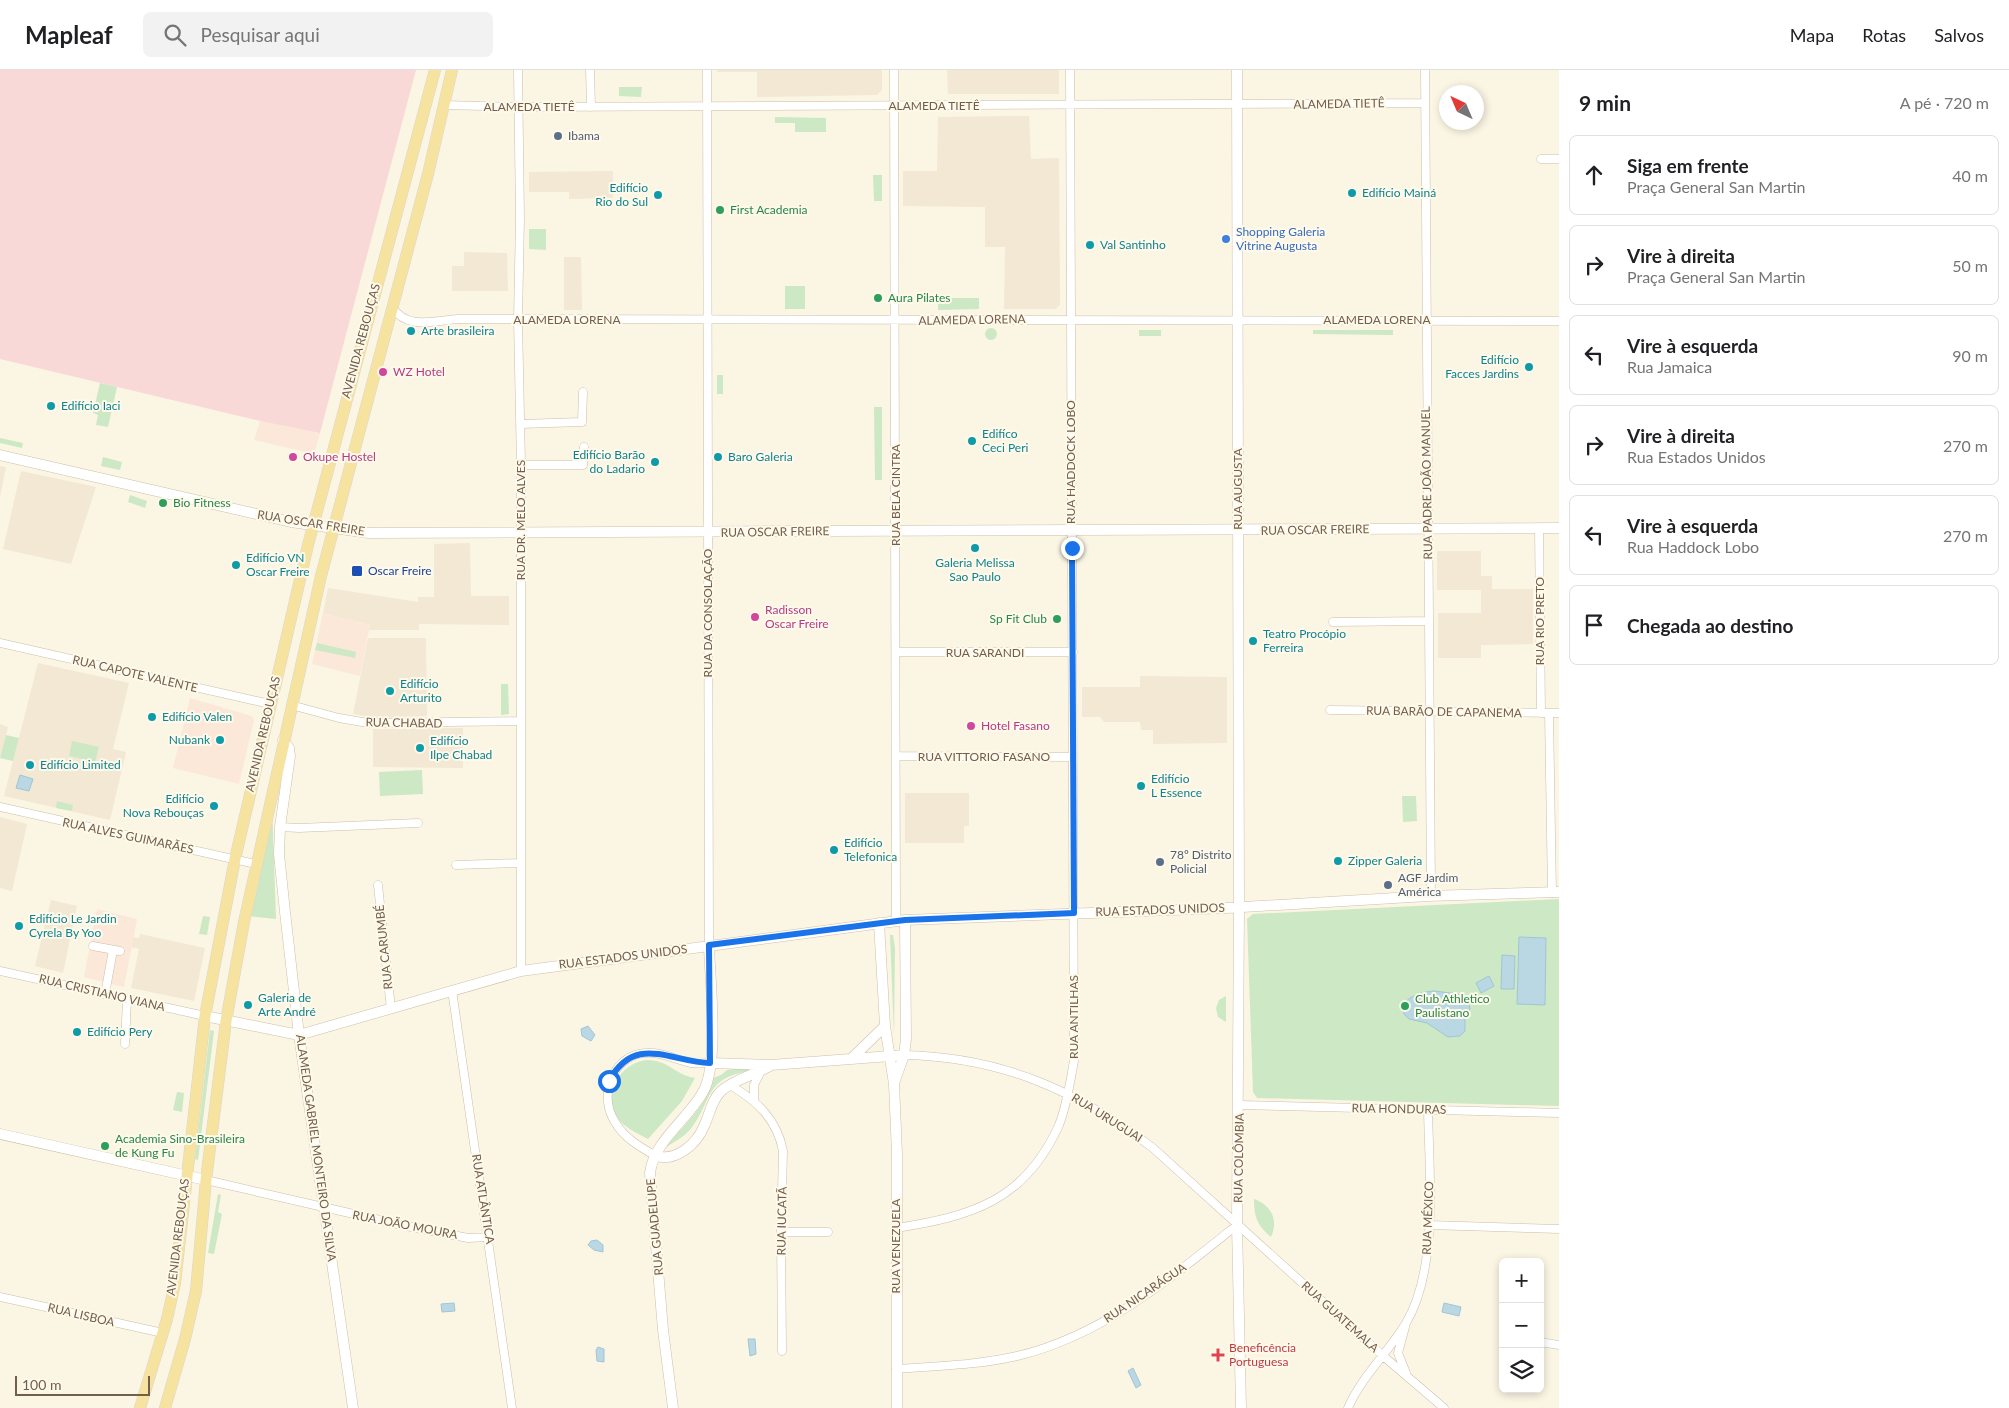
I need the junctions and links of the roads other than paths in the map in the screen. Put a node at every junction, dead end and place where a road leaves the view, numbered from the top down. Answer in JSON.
{"nodes":[{"id":1,"x":435,"y":70,"type":"edge"},
{"id":2,"x":452,"y":70,"type":"edge"},
{"id":3,"x":518,"y":70,"type":"edge"},
{"id":4,"x":590,"y":70,"type":"edge"},
{"id":5,"x":707,"y":70,"type":"edge"},
{"id":6,"x":894,"y":70,"type":"edge"},
{"id":7,"x":1070,"y":70,"type":"edge"},
{"id":8,"x":1237,"y":70,"type":"edge"},
{"id":9,"x":1425,"y":70,"type":"edge"},
{"id":10,"x":1425,"y":103,"type":"junction"},
{"id":11,"x":443,"y":105,"type":"junction"},
{"id":12,"x":1237,"y":105,"type":"junction"},
{"id":13,"x":894,"y":106,"type":"junction"},
{"id":14,"x":1070,"y":106,"type":"junction"},
{"id":15,"x":518,"y":107,"type":"junction"},
{"id":16,"x":591,"y":107,"type":"junction"},
{"id":17,"x":707,"y":107,"type":"junction"},
{"id":18,"x":1541,"y":159,"type":"dead end"},
{"id":19,"x":1559,"y":159,"type":"edge"},
{"id":20,"x":392,"y":307,"type":"junction"},
{"id":21,"x":1071,"y":319,"type":"junction"},
{"id":22,"x":1238,"y":319,"type":"junction"},
{"id":23,"x":518,"y":320,"type":"junction"},
{"id":24,"x":707,"y":320,"type":"junction"},
{"id":25,"x":894,"y":320,"type":"junction"},
{"id":26,"x":1426,"y":320,"type":"junction"},
{"id":27,"x":1559,"y":321,"type":"edge"},
{"id":28,"x":583,"y":392,"type":"dead end"},
{"id":29,"x":521,"y":424,"type":"junction"},
{"id":30,"x":584,"y":447,"type":"dead end"},
{"id":31,"x":0,"y":455,"type":"edge"},
{"id":32,"x":521,"y":464,"type":"junction"},
{"id":33,"x":313,"y":526,"type":"junction"},
{"id":34,"x":1539,"y":528,"type":"junction"},
{"id":35,"x":1559,"y":528,"type":"edge"},
{"id":36,"x":333,"y":529,"type":"junction"},
{"id":37,"x":1428,"y":529,"type":"junction"},
{"id":38,"x":1072,"y":530,"type":"junction"},
{"id":39,"x":896,"y":531,"type":"junction"},
{"id":40,"x":1238,"y":531,"type":"junction"},
{"id":41,"x":520,"y":533,"type":"junction"},
{"id":42,"x":708,"y":533,"type":"junction"},
{"id":43,"x":1429,"y":621,"type":"junction"},
{"id":44,"x":1333,"y":622,"type":"dead end"},
{"id":45,"x":0,"y":643,"type":"edge"},
{"id":46,"x":896,"y":652,"type":"junction"},
{"id":47,"x":1073,"y":652,"type":"junction"},
{"id":48,"x":270,"y":704,"type":"junction"},
{"id":49,"x":291,"y":705,"type":"junction"},
{"id":50,"x":1330,"y":710,"type":"dead end"},
{"id":51,"x":1429,"y":712,"type":"junction"},
{"id":52,"x":1545,"y":713,"type":"junction"},
{"id":53,"x":1559,"y":713,"type":"edge"},
{"id":54,"x":520,"y":722,"type":"junction"},
{"id":55,"x":283,"y":740,"type":"junction"},
{"id":56,"x":897,"y":756,"type":"junction"},
{"id":57,"x":1072,"y":757,"type":"junction"},
{"id":58,"x":0,"y":807,"type":"edge"},
{"id":59,"x":418,"y":823,"type":"dead end"},
{"id":60,"x":280,"y":827,"type":"junction"},
{"id":61,"x":234,"y":859,"type":"junction"},
{"id":62,"x":521,"y":863,"type":"junction"},
{"id":63,"x":256,"y":864,"type":"junction"},
{"id":64,"x":456,"y":865,"type":"dead end"},
{"id":65,"x":378,"y":885,"type":"dead end"},
{"id":66,"x":1556,"y":893,"type":"edge"},
{"id":67,"x":1431,"y":896,"type":"junction"},
{"id":68,"x":1239,"y":907,"type":"junction"},
{"id":69,"x":1074,"y":913,"type":"junction"},
{"id":70,"x":901,"y":920,"type":"junction"},
{"id":71,"x":879,"y":923,"type":"junction"},
{"id":72,"x":709,"y":945,"type":"junction"},
{"id":73,"x":93,"y":946,"type":"dead end"},
{"id":74,"x":0,"y":971,"type":"edge"},
{"id":75,"x":521,"y":971,"type":"junction"},
{"id":76,"x":452,"y":990,"type":"junction"},
{"id":77,"x":105,"y":994,"type":"junction"},
{"id":78,"x":127,"y":999,"type":"junction"},
{"id":79,"x":391,"y":1009,"type":"junction"},
{"id":80,"x":205,"y":1016,"type":"junction"},
{"id":81,"x":226,"y":1021,"type":"junction"},
{"id":82,"x":886,"y":1026,"type":"junction"},
{"id":83,"x":299,"y":1034,"type":"junction"},
{"id":84,"x":125,"y":1044,"type":"dead end"},
{"id":85,"x":904,"y":1055,"type":"junction"},
{"id":86,"x":890,"y":1056,"type":"junction"},
{"id":87,"x":852,"y":1058,"type":"junction"},
{"id":88,"x":710,"y":1063,"type":"junction"},
{"id":89,"x":771,"y":1065,"type":"junction"},
{"id":90,"x":761,"y":1071,"type":"junction"},
{"id":91,"x":894,"y":1084,"type":"junction"},
{"id":92,"x":730,"y":1085,"type":"junction"},
{"id":93,"x":1067,"y":1093,"type":"junction"},
{"id":94,"x":754,"y":1100,"type":"junction"},
{"id":95,"x":1239,"y":1105,"type":"junction"},
{"id":96,"x":1428,"y":1109,"type":"junction"},
{"id":97,"x":1559,"y":1113,"type":"edge"},
{"id":98,"x":0,"y":1134,"type":"edge"},
{"id":99,"x":656,"y":1156,"type":"junction"},
{"id":100,"x":185,"y":1176,"type":"junction"},
{"id":101,"x":206,"y":1180,"type":"junction"},
{"id":102,"x":325,"y":1208,"type":"junction"},
{"id":103,"x":1237,"y":1225,"type":"junction"},
{"id":104,"x":1429,"y":1226,"type":"junction"},
{"id":105,"x":896,"y":1228,"type":"junction"},
{"id":106,"x":1559,"y":1229,"type":"edge"},
{"id":107,"x":781,"y":1232,"type":"junction"},
{"id":108,"x":828,"y":1232,"type":"dead end"},
{"id":109,"x":488,"y":1237,"type":"junction"},
{"id":110,"x":0,"y":1297,"type":"edge"},
{"id":111,"x":1406,"y":1323,"type":"junction"},
{"id":112,"x":163,"y":1333,"type":"junction"},
{"id":113,"x":1544,"y":1343,"type":"edge"},
{"id":114,"x":1559,"y":1346,"type":"edge"},
{"id":115,"x":782,"y":1351,"type":"dead end"},
{"id":116,"x":1382,"y":1355,"type":"junction"},
{"id":117,"x":896,"y":1368,"type":"junction"},
{"id":118,"x":1406,"y":1375,"type":"junction"},
{"id":119,"x":140,"y":1408,"type":"edge"},
{"id":120,"x":164,"y":1408,"type":"edge"},
{"id":121,"x":354,"y":1408,"type":"edge"},
{"id":122,"x":512,"y":1408,"type":"edge"},
{"id":123,"x":673,"y":1408,"type":"edge"},
{"id":124,"x":896,"y":1408,"type":"edge"},
{"id":125,"x":1241,"y":1408,"type":"edge"},
{"id":126,"x":1348,"y":1408,"type":"edge"},
{"id":127,"x":1444,"y":1408,"type":"edge"}],
"edges":[{"from":1,"to":33,"type":"main road","name":"AVENIDA REBOUÇAS"},
{"from":2,"to":11,"type":"main road","name":"AVENIDA REBOUÇAS"},
{"from":3,"to":15,"type":"street","name":"RUA DR. MELO ALVES"},
{"from":4,"to":16,"type":"street"},
{"from":5,"to":17,"type":"street","name":"RUA DA CONSOLAÇÃO"},
{"from":6,"to":13,"type":"street","name":"RUA BELA CINTRA"},
{"from":7,"to":14,"type":"street","name":"RUA HADDOCK LOBO"},
{"from":8,"to":12,"type":"street","name":"RUA AUGUSTA"},
{"from":9,"to":10,"type":"street","name":"RUA PADRE JOÃO MANUEL"},
{"from":10,"to":12,"type":"street","name":"ALAMEDA TIETÊ"},
{"from":10,"to":26,"type":"street","name":"RUA PADRE JOÃO MANUEL"},
{"from":11,"to":15,"type":"street","name":"ALAMEDA TIETÊ"},
{"from":11,"to":20,"type":"main road","name":"AVENIDA REBOUÇAS"},
{"from":12,"to":14,"type":"street","name":"ALAMEDA TIETÊ"},
{"from":12,"to":22,"type":"street","name":"RUA AUGUSTA"},
{"from":13,"to":14,"type":"street","name":"ALAMEDA TIETÊ"},
{"from":13,"to":17,"type":"street","name":"ALAMEDA TIETÊ"},
{"from":13,"to":25,"type":"street","name":"RUA BELA CINTRA"},
{"from":14,"to":21,"type":"street","name":"RUA HADDOCK LOBO"},
{"from":15,"to":16,"type":"street","name":"ALAMEDA TIETÊ"},
{"from":15,"to":23,"type":"street","name":"RUA DR. MELO ALVES"},
{"from":16,"to":17,"type":"street","name":"ALAMEDA TIETÊ"},
{"from":17,"to":24,"type":"street","name":"RUA DA CONSOLAÇÃO"},
{"from":18,"to":19,"type":"street"},
{"from":20,"to":23,"type":"street","name":"ALAMEDA LORENA"},
{"from":20,"to":36,"type":"main road","name":"AVENIDA REBOUÇAS"},
{"from":21,"to":22,"type":"street","name":"ALAMEDA LORENA"},
{"from":21,"to":25,"type":"street","name":"ALAMEDA LORENA"},
{"from":21,"to":38,"type":"street","name":"RUA HADDOCK LOBO"},
{"from":22,"to":26,"type":"street","name":"ALAMEDA LORENA"},
{"from":22,"to":40,"type":"street","name":"RUA AUGUSTA"},
{"from":23,"to":24,"type":"street","name":"ALAMEDA LORENA"},
{"from":23,"to":29,"type":"street","name":"RUA DR. MELO ALVES"},
{"from":24,"to":25,"type":"street","name":"ALAMEDA LORENA"},
{"from":24,"to":42,"type":"street","name":"RUA DA CONSOLAÇÃO"},
{"from":25,"to":39,"type":"street","name":"RUA BELA CINTRA"},
{"from":26,"to":27,"type":"street","name":"ALAMEDA LORENA"},
{"from":26,"to":37,"type":"street","name":"RUA PADRE JOÃO MANUEL"},
{"from":28,"to":29,"type":"street"},
{"from":29,"to":32,"type":"street","name":"RUA DR. MELO ALVES"},
{"from":30,"to":32,"type":"street"},
{"from":31,"to":33,"type":"street","name":"RUA OSCAR FREIRE"},
{"from":32,"to":41,"type":"street","name":"RUA DR. MELO ALVES"},
{"from":33,"to":36,"type":"street","name":"RUA OSCAR FREIRE"},
{"from":33,"to":48,"type":"main road","name":"AVENIDA REBOUÇAS"},
{"from":34,"to":35,"type":"street","name":"RUA OSCAR FREIRE"},
{"from":34,"to":37,"type":"street","name":"RUA OSCAR FREIRE"},
{"from":34,"to":52,"type":"street","name":"RUA RIO PRETO"},
{"from":36,"to":41,"type":"street","name":"RUA OSCAR FREIRE"},
{"from":36,"to":49,"type":"main road","name":"AVENIDA REBOUÇAS"},
{"from":37,"to":40,"type":"street","name":"RUA OSCAR FREIRE"},
{"from":37,"to":43,"type":"street","name":"RUA PADRE JOÃO MANUEL"},
{"from":38,"to":39,"type":"street","name":"RUA OSCAR FREIRE"},
{"from":38,"to":40,"type":"street","name":"RUA OSCAR FREIRE"},
{"from":38,"to":47,"type":"street","name":"RUA HADDOCK LOBO"},
{"from":39,"to":42,"type":"street","name":"RUA OSCAR FREIRE"},
{"from":39,"to":46,"type":"street","name":"RUA BELA CINTRA"},
{"from":40,"to":68,"type":"street","name":"RUA AUGUSTA"},
{"from":41,"to":42,"type":"street","name":"RUA OSCAR FREIRE"},
{"from":41,"to":54,"type":"street","name":"RUA DR. MELO ALVES"},
{"from":42,"to":72,"type":"street","name":"RUA DA CONSOLAÇÃO"},
{"from":43,"to":44,"type":"street"},
{"from":43,"to":51,"type":"street","name":"RUA PADRE JOÃO MANUEL"},
{"from":45,"to":48,"type":"street","name":"RUA CAPOTE VALENTE"},
{"from":46,"to":47,"type":"street","name":"RUA SARANDI"},
{"from":46,"to":56,"type":"street","name":"RUA BELA CINTRA"},
{"from":47,"to":57,"type":"street","name":"RUA HADDOCK LOBO"},
{"from":48,"to":61,"type":"main road","name":"AVENIDA REBOUÇAS"},
{"from":49,"to":54,"type":"street","name":"RUA CHABAD"},
{"from":49,"to":55,"type":"main road","name":"AVENIDA REBOUÇAS"},
{"from":50,"to":51,"type":"street","name":"RUA BARÃO DE CAPANEMA"},
{"from":51,"to":52,"type":"street","name":"RUA BARÃO DE CAPANEMA"},
{"from":51,"to":67,"type":"street","name":"RUA PADRE JOÃO MANUEL"},
{"from":52,"to":53,"type":"street","name":"RUA BARÃO DE CAPANEMA"},
{"from":52,"to":66,"type":"street","name":"RUA RIO PRETO"},
{"from":54,"to":62,"type":"street","name":"RUA DR. MELO ALVES"},
{"from":55,"to":60,"type":"street","name":"ALAMEDA GABRIEL MONTEIRO DA SILVA"},
{"from":55,"to":63,"type":"main road","name":"AVENIDA REBOUÇAS"},
{"from":56,"to":57,"type":"street","name":"RUA VITTORIO FASANO"},
{"from":56,"to":70,"type":"street","name":"RUA BELA CINTRA"},
{"from":57,"to":69,"type":"street","name":"RUA HADDOCK LOBO"},
{"from":58,"to":61,"type":"street","name":"RUA ALVES GUIMARÃES"},
{"from":59,"to":60,"type":"street"},
{"from":60,"to":83,"type":"street","name":"ALAMEDA GABRIEL MONTEIRO DA SILVA"},
{"from":61,"to":63,"type":"street","name":"RUA ALVES GUIMARÃES"},
{"from":61,"to":80,"type":"main road","name":"AVENIDA REBOUÇAS"},
{"from":62,"to":64,"type":"street"},
{"from":62,"to":75,"type":"street","name":"RUA DR. MELO ALVES"},
{"from":63,"to":81,"type":"main road","name":"AVENIDA REBOUÇAS"},
{"from":65,"to":79,"type":"street","name":"RUA CARUMBÉ"},
{"from":66,"to":67,"type":"street","name":"RUA ESTADOS UNIDOS"},
{"from":67,"to":68,"type":"street","name":"RUA ESTADOS UNIDOS"},
{"from":68,"to":69,"type":"street","name":"RUA ESTADOS UNIDOS"},
{"from":68,"to":95,"type":"street","name":"RUA COLÔMBIA"},
{"from":69,"to":70,"type":"street","name":"RUA ESTADOS UNIDOS"},
{"from":69,"to":93,"type":"street","name":"RUA ANTILHAS"},
{"from":70,"to":71,"type":"street","name":"RUA ESTADOS UNIDOS"},
{"from":70,"to":85,"type":"street","name":"RUA VENEZUELA"},
{"from":71,"to":72,"type":"street","name":"RUA ESTADOS UNIDOS"},
{"from":71,"to":82,"type":"street","name":"RUA VENEZUELA"},
{"from":72,"to":75,"type":"street","name":"RUA ESTADOS UNIDOS"},
{"from":72,"to":88,"type":"street","name":"RUA GUADELUPE"},
{"from":73,"to":77,"type":"street"},
{"from":74,"to":77,"type":"street","name":"RUA CRISTIANO VIANA"},
{"from":75,"to":76,"type":"street","name":"RUA ESTADOS UNIDOS"},
{"from":76,"to":79,"type":"street","name":"RUA ESTADOS UNIDOS"},
{"from":76,"to":109,"type":"street","name":"RUA ATLÂNTICA"},
{"from":77,"to":78,"type":"street","name":"RUA CRISTIANO VIANA"},
{"from":78,"to":80,"type":"street","name":"RUA CRISTIANO VIANA"},
{"from":78,"to":84,"type":"street"},
{"from":79,"to":83,"type":"street","name":"RUA ESTADOS UNIDOS"},
{"from":80,"to":81,"type":"street","name":"RUA ESTADOS UNIDOS"},
{"from":80,"to":100,"type":"main road","name":"AVENIDA REBOUÇAS"},
{"from":81,"to":83,"type":"street","name":"RUA ESTADOS UNIDOS"},
{"from":81,"to":101,"type":"main road","name":"AVENIDA REBOUÇAS"},
{"from":82,"to":86,"type":"street","name":"RUA VENEZUELA"},
{"from":82,"to":87,"type":"street"},
{"from":83,"to":102,"type":"street","name":"ALAMEDA GABRIEL MONTEIRO DA SILVA"},
{"from":85,"to":86,"type":"street","name":"RUA URUGUAI"},
{"from":85,"to":91,"type":"street","name":"RUA VENEZUELA"},
{"from":85,"to":93,"type":"street","name":"RUA URUGUAI"},
{"from":86,"to":87,"type":"street"},
{"from":86,"to":91,"type":"street","name":"RUA VENEZUELA"},
{"from":87,"to":89,"type":"street"},
{"from":88,"to":89,"type":"street"},
{"from":88,"to":99,"type":"street","name":"RUA GUADELUPE"},
{"from":88,"to":99,"type":"street"},
{"from":89,"to":90,"type":"street"},
{"from":90,"to":92,"type":"street"},
{"from":90,"to":94,"type":"street"},
{"from":91,"to":105,"type":"street","name":"RUA VENEZUELA"},
{"from":92,"to":94,"type":"street","name":"RUA IUCATÃ"},
{"from":92,"to":99,"type":"street"},
{"from":93,"to":103,"type":"street","name":"RUA URUGUAI"},
{"from":93,"to":105,"type":"street","name":"RUA ANTILHAS"},
{"from":94,"to":107,"type":"street","name":"RUA IUCATÃ"},
{"from":95,"to":96,"type":"street","name":"RUA HONDURAS"},
{"from":95,"to":103,"type":"street","name":"RUA COLÔMBIA"},
{"from":96,"to":97,"type":"street","name":"RUA HONDURAS"},
{"from":96,"to":104,"type":"street","name":"RUA MÉXICO"},
{"from":98,"to":100,"type":"street","name":"RUA JOÃO MOURA"},
{"from":99,"to":123,"type":"street","name":"RUA GUADELUPE"},
{"from":100,"to":101,"type":"street","name":"RUA JOÃO MOURA"},
{"from":100,"to":112,"type":"main road","name":"AVENIDA REBOUÇAS"},
{"from":101,"to":102,"type":"street","name":"RUA JOÃO MOURA"},
{"from":101,"to":120,"type":"main road","name":"AVENIDA REBOUÇAS"},
{"from":102,"to":109,"type":"street","name":"RUA JOÃO MOURA"},
{"from":102,"to":121,"type":"street","name":"ALAMEDA GABRIEL MONTEIRO DA SILVA"},
{"from":103,"to":116,"type":"street","name":"RUA GUATEMALA"},
{"from":103,"to":117,"type":"street","name":"RUA NICARÁGUA"},
{"from":103,"to":125,"type":"street","name":"RUA COLÔMBIA"},
{"from":104,"to":106,"type":"street"},
{"from":104,"to":111,"type":"street","name":"RUA MÉXICO"},
{"from":105,"to":117,"type":"street","name":"RUA VENEZUELA"},
{"from":107,"to":108,"type":"street"},
{"from":107,"to":115,"type":"street","name":"RUA IUCATÃ"},
{"from":109,"to":122,"type":"street","name":"RUA ATLÂNTICA"},
{"from":110,"to":112,"type":"street","name":"RUA LISBOA"},
{"from":111,"to":116,"type":"street","name":"RUA MÉXICO"},
{"from":111,"to":118,"type":"street","name":"RUA MÉXICO"},
{"from":112,"to":119,"type":"main road","name":"AVENIDA REBOUÇAS"},
{"from":113,"to":114,"type":"street"},
{"from":116,"to":118,"type":"street","name":"RUA GUATEMALA"},
{"from":116,"to":126,"type":"street","name":"RUA MÉXICO"},
{"from":117,"to":124,"type":"street","name":"RUA VENEZUELA"},
{"from":118,"to":127,"type":"street","name":"RUA GUATEMALA"}]}
